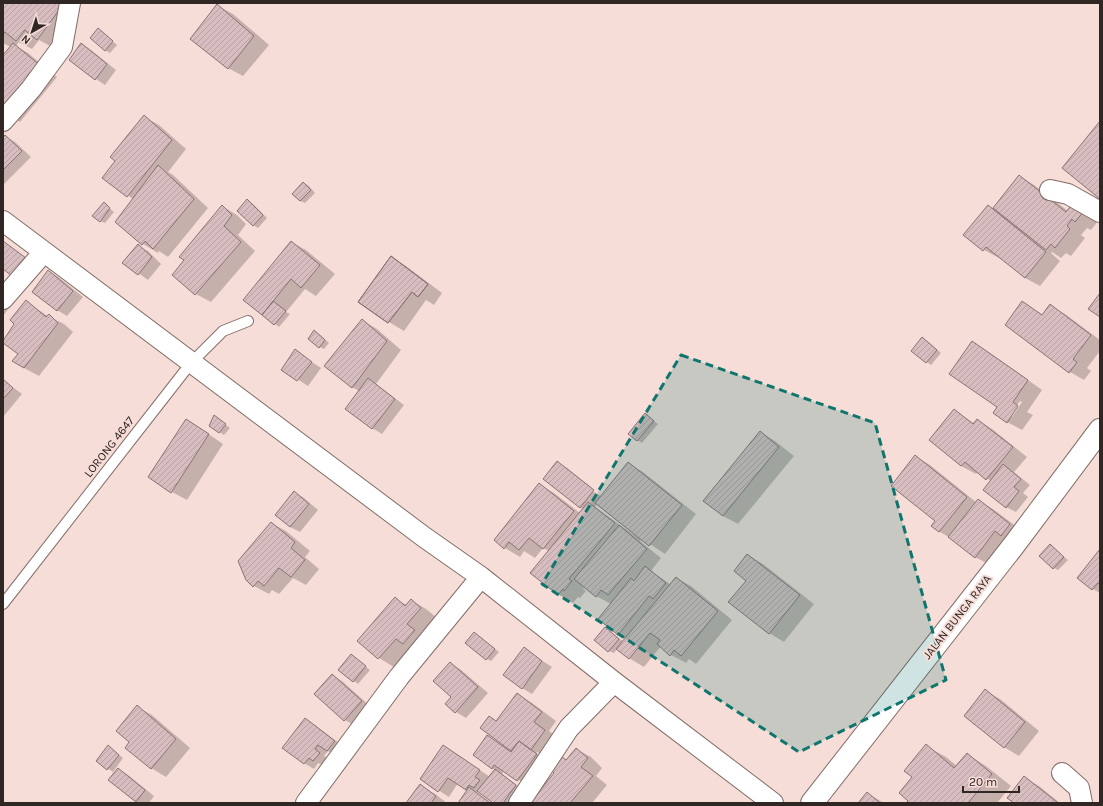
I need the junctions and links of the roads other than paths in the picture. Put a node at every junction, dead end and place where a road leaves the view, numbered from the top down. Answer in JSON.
{"nodes":[{"id":1,"x":70,"y":3,"type":"edge"},
{"id":2,"x":3,"y":121,"type":"edge"},
{"id":3,"x":1050,"y":190,"type":"dead end"},
{"id":4,"x":1100,"y":212,"type":"edge"},
{"id":5,"x":3,"y":221,"type":"edge"},
{"id":6,"x":44,"y":252,"type":"junction"},
{"id":7,"x":3,"y":299,"type":"edge"},
{"id":8,"x":248,"y":321,"type":"dead end"},
{"id":9,"x":191,"y":363,"type":"junction"},
{"id":10,"x":1100,"y":430,"type":"edge"},
{"id":11,"x":481,"y":577,"type":"junction"},
{"id":12,"x":3,"y":604,"type":"edge"},
{"id":13,"x":614,"y":682,"type":"junction"},
{"id":14,"x":1062,"y":772,"type":"dead end"},
{"id":15,"x":306,"y":803,"type":"edge"},
{"id":16,"x":519,"y":803,"type":"edge"},
{"id":17,"x":773,"y":803,"type":"edge"},
{"id":18,"x":812,"y":803,"type":"edge"},
{"id":19,"x":1082,"y":803,"type":"edge"}],
"edges":[{"from":1,"to":2,"type":"street"},
{"from":3,"to":4,"type":"street"},
{"from":5,"to":6,"type":"street"},
{"from":6,"to":7,"type":"street"},
{"from":6,"to":9,"type":"street"},
{"from":8,"to":9,"type":"lane","name":"LORONG 4647"},
{"from":9,"to":11,"type":"street"},
{"from":9,"to":12,"type":"lane","name":"LORONG 4647"},
{"from":10,"to":18,"type":"street","name":"JALAN BUNGA RAYA"},
{"from":11,"to":13,"type":"street"},
{"from":11,"to":15,"type":"street"},
{"from":13,"to":16,"type":"street"},
{"from":13,"to":17,"type":"street"},
{"from":14,"to":19,"type":"street"}]}
